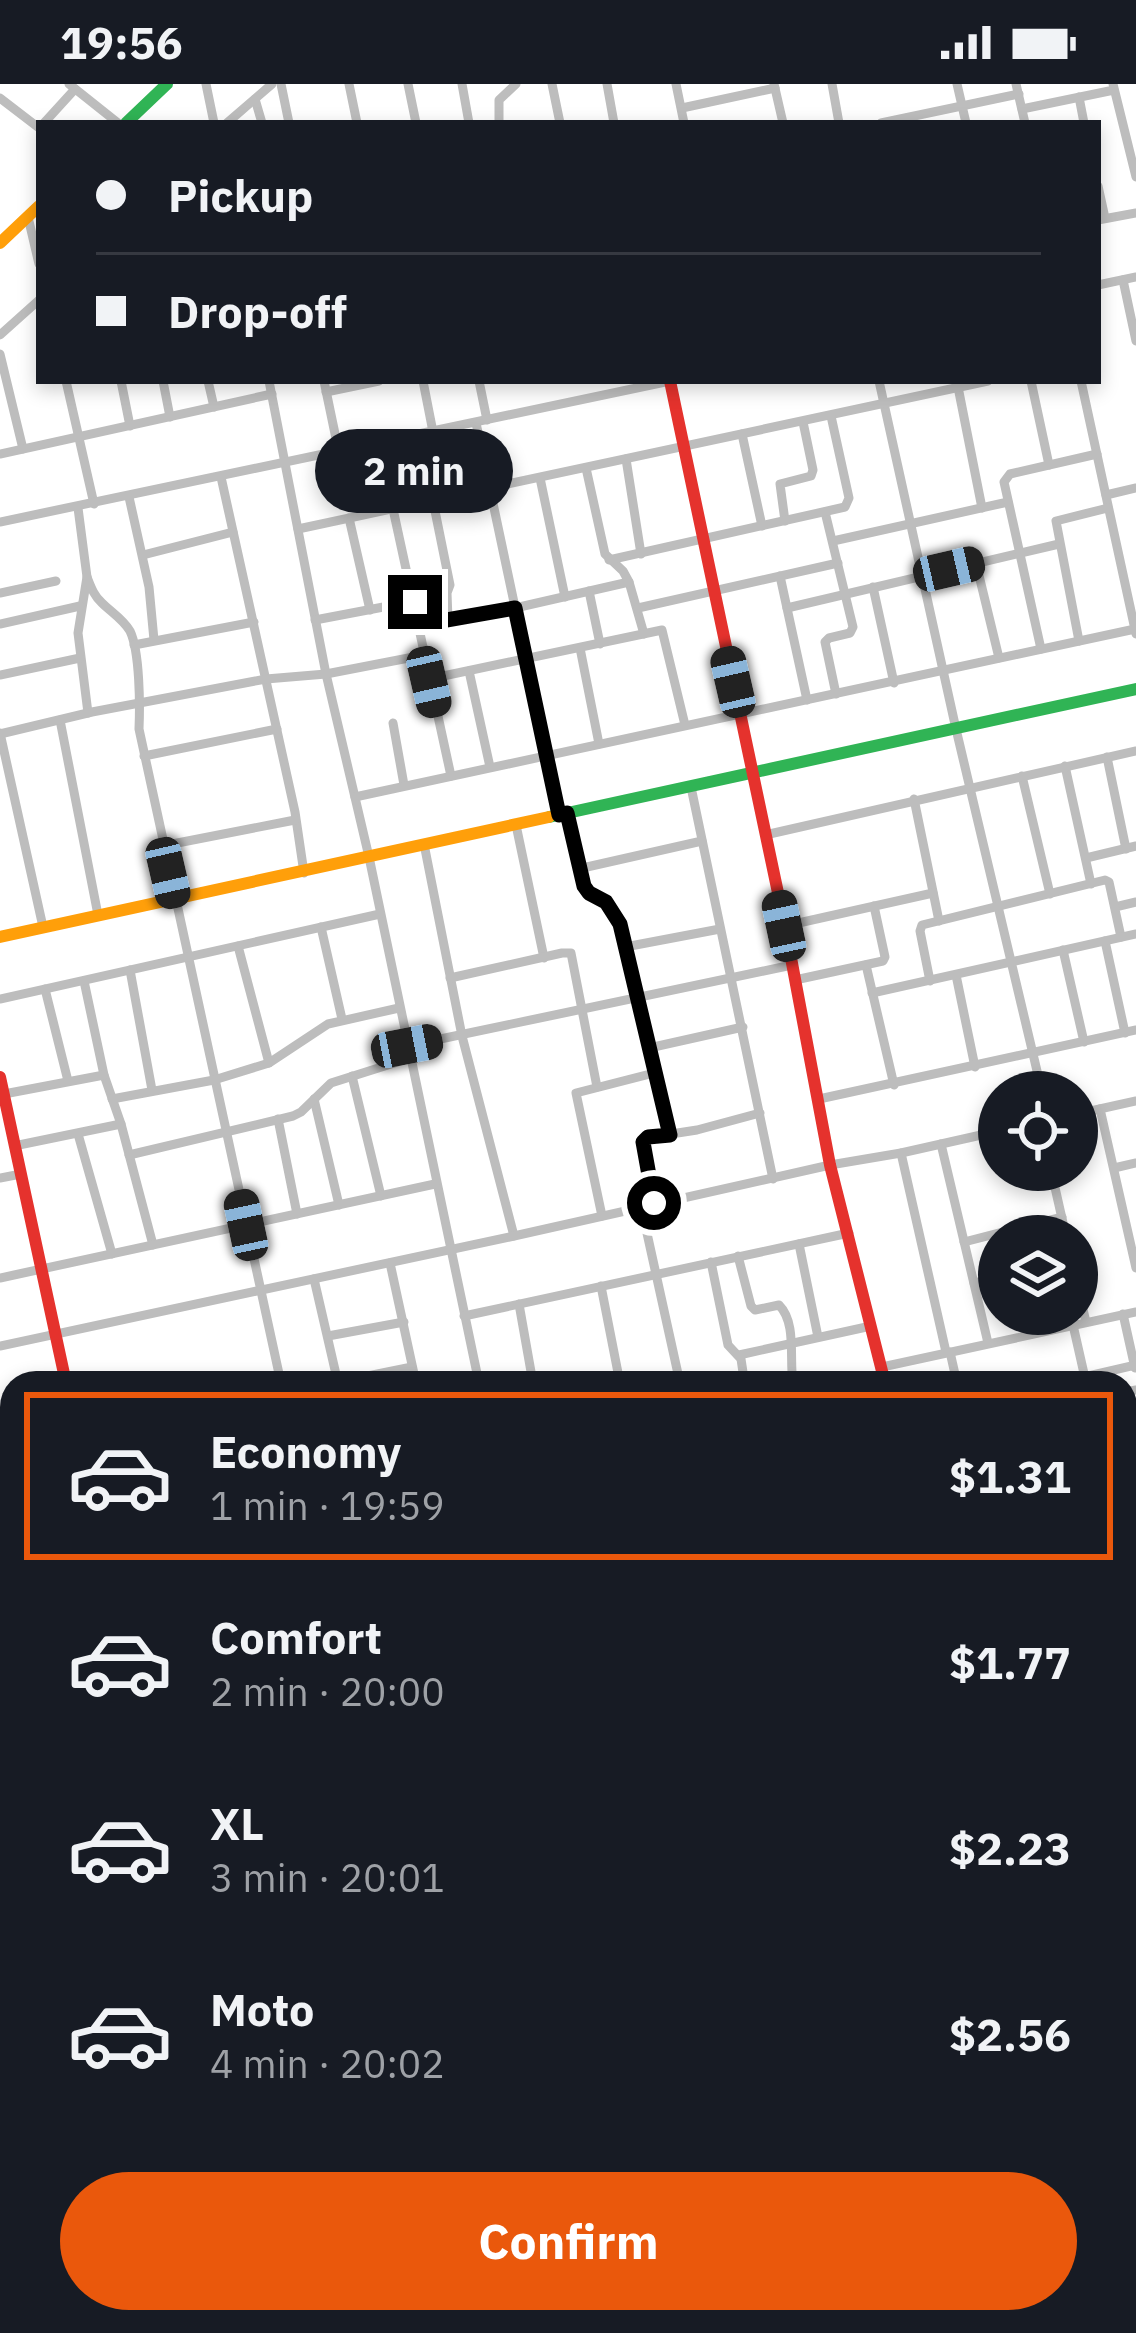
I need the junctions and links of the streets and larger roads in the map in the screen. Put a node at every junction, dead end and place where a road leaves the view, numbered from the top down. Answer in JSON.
{"nodes":[{"id":1,"x":206,"y":84,"type":"edge"},
{"id":2,"x":272,"y":84,"type":"edge"},
{"id":3,"x":281,"y":84,"type":"edge"},
{"id":4,"x":349,"y":84,"type":"edge"},
{"id":5,"x":408,"y":84,"type":"edge"},
{"id":6,"x":462,"y":84,"type":"edge"},
{"id":7,"x":516,"y":84,"type":"edge"},
{"id":8,"x":552,"y":84,"type":"edge"},
{"id":9,"x":607,"y":84,"type":"edge"},
{"id":10,"x":676,"y":84,"type":"edge"},
{"id":11,"x":832,"y":84,"type":"edge"},
{"id":12,"x":957,"y":84,"type":"edge"},
{"id":13,"x":72,"y":86,"type":"edge"},
{"id":14,"x":161,"y":86,"type":"edge"},
{"id":15,"x":775,"y":86,"type":"edge"},
{"id":16,"x":1114,"y":87,"type":"edge"},
{"id":17,"x":1018,"y":89,"type":"edge"},
{"id":18,"x":1079,"y":97,"type":"junction"},
{"id":19,"x":0,"y":98,"type":"edge"},
{"id":20,"x":256,"y":99,"type":"junction"},
{"id":21,"x":962,"y":106,"type":"junction"},
{"id":22,"x":682,"y":108,"type":"junction"},
{"id":23,"x":1022,"y":109,"type":"junction"},
{"id":24,"x":1136,"y":112,"type":"edge"},
{"id":25,"x":1121,"y":116,"type":"junction"},
{"id":26,"x":46,"y":120,"type":"edge"},
{"id":27,"x":118,"y":120,"type":"edge"},
{"id":28,"x":125,"y":120,"type":"edge"},
{"id":29,"x":213,"y":120,"type":"edge"},
{"id":30,"x":231,"y":120,"type":"edge"},
{"id":31,"x":261,"y":120,"type":"edge"},
{"id":32,"x":288,"y":120,"type":"edge"},
{"id":33,"x":356,"y":120,"type":"edge"},
{"id":34,"x":415,"y":120,"type":"edge"},
{"id":35,"x":469,"y":120,"type":"edge"},
{"id":36,"x":499,"y":120,"type":"edge"},
{"id":37,"x":559,"y":120,"type":"edge"},
{"id":38,"x":612,"y":120,"type":"edge"},
{"id":39,"x":684,"y":120,"type":"edge"},
{"id":40,"x":782,"y":120,"type":"edge"},
{"id":41,"x":838,"y":120,"type":"edge"},
{"id":42,"x":895,"y":120,"type":"edge"},
{"id":43,"x":965,"y":120,"type":"edge"},
{"id":44,"x":1024,"y":120,"type":"edge"},
{"id":45,"x":1083,"y":120,"type":"edge"},
{"id":46,"x":36,"y":122,"type":"edge"},
{"id":47,"x":1136,"y":177,"type":"edge"},
{"id":48,"x":34,"y":212,"type":"edge"},
{"id":49,"x":1136,"y":213,"type":"edge"},
{"id":50,"x":1101,"y":219,"type":"edge"},
{"id":51,"x":0,"y":243,"type":"edge"},
{"id":52,"x":1136,"y":277,"type":"edge"},
{"id":53,"x":1123,"y":280,"type":"junction"},
{"id":54,"x":1101,"y":284,"type":"edge"},
{"id":55,"x":36,"y":302,"type":"edge"},
{"id":56,"x":0,"y":335,"type":"edge"},
{"id":57,"x":1136,"y":340,"type":"edge"},
{"id":58,"x":0,"y":354,"type":"edge"},
{"id":59,"x":67,"y":384,"type":"edge"},
{"id":60,"x":122,"y":384,"type":"edge"},
{"id":61,"x":164,"y":384,"type":"edge"},
{"id":62,"x":209,"y":384,"type":"edge"},
{"id":63,"x":270,"y":384,"type":"edge"},
{"id":64,"x":424,"y":384,"type":"edge"},
{"id":65,"x":479,"y":384,"type":"edge"},
{"id":66,"x":608,"y":384,"type":"edge"},
{"id":67,"x":656,"y":384,"type":"edge"},
{"id":68,"x":671,"y":384,"type":"edge"},
{"id":69,"x":880,"y":384,"type":"edge"},
{"id":70,"x":973,"y":384,"type":"edge"},
{"id":71,"x":1031,"y":384,"type":"edge"},
{"id":72,"x":1082,"y":384,"type":"edge"},
{"id":73,"x":325,"y":387,"type":"edge"},
{"id":74,"x":958,"y":387,"type":"junction"},
{"id":75,"x":272,"y":394,"type":"junction"},
{"id":76,"x":610,"y":394,"type":"junction"},
{"id":77,"x":884,"y":403,"type":"junction"},
{"id":78,"x":214,"y":407,"type":"junction"},
{"id":79,"x":831,"y":416,"type":"junction"},
{"id":80,"x":170,"y":417,"type":"junction"},
{"id":81,"x":482,"y":422,"type":"junction"},
{"id":82,"x":803,"y":422,"type":"junction"},
{"id":83,"x":130,"y":426,"type":"junction"},
{"id":84,"x":434,"y":432,"type":"junction"},
{"id":85,"x":742,"y":434,"type":"junction"},
{"id":86,"x":78,"y":437,"type":"junction"},
{"id":87,"x":683,"y":446,"type":"junction"},
{"id":88,"x":23,"y":449,"type":"junction"},
{"id":89,"x":339,"y":453,"type":"junction"},
{"id":90,"x":0,"y":454,"type":"edge"},
{"id":91,"x":1097,"y":454,"type":"junction"},
{"id":92,"x":626,"y":459,"type":"junction"},
{"id":93,"x":286,"y":463,"type":"junction"},
{"id":94,"x":1049,"y":465,"type":"junction"},
{"id":95,"x":586,"y":468,"type":"junction"},
{"id":96,"x":221,"y":477,"type":"junction"},
{"id":97,"x":540,"y":478,"type":"junction"},
{"id":98,"x":490,"y":488,"type":"junction"},
{"id":99,"x":1136,"y":488,"type":"edge"},
{"id":100,"x":1106,"y":494,"type":"junction"},
{"id":101,"x":129,"y":497,"type":"junction"},
{"id":102,"x":433,"y":501,"type":"junction"},
{"id":103,"x":1008,"y":502,"type":"junction"},
{"id":104,"x":94,"y":504,"type":"junction"},
{"id":105,"x":78,"y":508,"type":"junction"},
{"id":106,"x":982,"y":508,"type":"junction"},
{"id":107,"x":1108,"y":508,"type":"junction"},
{"id":108,"x":393,"y":509,"type":"junction"},
{"id":109,"x":826,"y":512,"type":"junction"},
{"id":110,"x":350,"y":518,"type":"junction"},
{"id":111,"x":785,"y":521,"type":"junction"},
{"id":112,"x":0,"y":523,"type":"edge"},
{"id":113,"x":911,"y":525,"type":"junction"},
{"id":114,"x":762,"y":526,"type":"junction"},
{"id":115,"x":298,"y":530,"type":"junction"},
{"id":116,"x":233,"y":532,"type":"junction"},
{"id":117,"x":704,"y":539,"type":"junction"},
{"id":118,"x":833,"y":541,"type":"junction"},
{"id":119,"x":1059,"y":544,"type":"junction"},
{"id":120,"x":1019,"y":553,"type":"junction"},
{"id":121,"x":641,"y":554,"type":"junction"},
{"id":122,"x":143,"y":555,"type":"junction"},
{"id":123,"x":609,"y":560,"type":"junction"},
{"id":124,"x":838,"y":562,"type":"junction"},
{"id":125,"x":976,"y":562,"type":"junction"},
{"id":126,"x":922,"y":575,"type":"junction"},
{"id":127,"x":87,"y":577,"type":"junction"},
{"id":128,"x":780,"y":577,"type":"junction"},
{"id":129,"x":56,"y":581,"type":"dead end"},
{"id":130,"x":629,"y":581,"type":"junction"},
{"id":131,"x":873,"y":587,"type":"junction"},
{"id":132,"x":589,"y":591,"type":"junction"},
{"id":133,"x":714,"y":591,"type":"junction"},
{"id":134,"x":0,"y":593,"type":"edge"},
{"id":135,"x":846,"y":593,"type":"junction"},
{"id":136,"x":565,"y":596,"type":"junction"},
{"id":137,"x":415,"y":602,"type":"junction"},
{"id":138,"x":80,"y":606,"type":"junction"},
{"id":139,"x":515,"y":608,"type":"junction"},
{"id":140,"x":638,"y":608,"type":"junction"},
{"id":141,"x":787,"y":608,"type":"junction"},
{"id":142,"x":152,"y":609,"type":"junction"},
{"id":143,"x":370,"y":610,"type":"junction"},
{"id":144,"x":316,"y":620,"type":"junction"},
{"id":145,"x":448,"y":620,"type":"junction"},
{"id":146,"x":254,"y":622,"type":"junction"},
{"id":147,"x":0,"y":624,"type":"edge"},
{"id":148,"x":418,"y":625,"type":"junction"},
{"id":149,"x":130,"y":631,"type":"junction"},
{"id":150,"x":1135,"y":632,"type":"edge"},
{"id":151,"x":644,"y":634,"type":"junction"},
{"id":152,"x":154,"y":640,"type":"junction"},
{"id":153,"x":1079,"y":641,"type":"junction"},
{"id":154,"x":600,"y":644,"type":"junction"},
{"id":155,"x":134,"y":645,"type":"junction"},
{"id":156,"x":580,"y":648,"type":"junction"},
{"id":157,"x":1041,"y":649,"type":"junction"},
{"id":158,"x":424,"y":655,"type":"junction"},
{"id":159,"x":80,"y":658,"type":"junction"},
{"id":160,"x":999,"y":658,"type":"junction"},
{"id":161,"x":526,"y":660,"type":"junction"},
{"id":162,"x":943,"y":670,"type":"junction"},
{"id":163,"x":470,"y":671,"type":"junction"},
{"id":164,"x":326,"y":674,"type":"junction"},
{"id":165,"x":0,"y":675,"type":"edge"},
{"id":166,"x":266,"y":679,"type":"junction"},
{"id":167,"x":429,"y":679,"type":"junction"},
{"id":168,"x":894,"y":682,"type":"junction"},
{"id":169,"x":1136,"y":689,"type":"edge"},
{"id":170,"x":836,"y":694,"type":"junction"},
{"id":171,"x":807,"y":700,"type":"junction"},
{"id":172,"x":142,"y":704,"type":"junction"},
{"id":173,"x":88,"y":713,"type":"junction"},
{"id":174,"x":740,"y":715,"type":"junction"},
{"id":175,"x":60,"y":720,"type":"junction"},
{"id":176,"x":392,"y":723,"type":"dead end"},
{"id":177,"x":685,"y":725,"type":"junction"},
{"id":178,"x":277,"y":729,"type":"junction"},
{"id":179,"x":956,"y":729,"type":"junction"},
{"id":180,"x":0,"y":734,"type":"edge"},
{"id":181,"x":599,"y":744,"type":"junction"},
{"id":182,"x":1136,"y":751,"type":"edge"},
{"id":183,"x":546,"y":755,"type":"junction"},
{"id":184,"x":144,"y":756,"type":"junction"},
{"id":185,"x":1107,"y":757,"type":"junction"},
{"id":186,"x":1065,"y":766,"type":"junction"},
{"id":187,"x":490,"y":767,"type":"junction"},
{"id":188,"x":752,"y":773,"type":"junction"},
{"id":189,"x":451,"y":776,"type":"junction"},
{"id":190,"x":1022,"y":776,"type":"junction"},
{"id":191,"x":404,"y":785,"type":"junction"},
{"id":192,"x":691,"y":787,"type":"junction"},
{"id":193,"x":970,"y":787,"type":"junction"},
{"id":194,"x":355,"y":797,"type":"junction"},
{"id":195,"x":914,"y":799,"type":"junction"},
{"id":196,"x":563,"y":814,"type":"junction"},
{"id":197,"x":296,"y":820,"type":"junction"},
{"id":198,"x":516,"y":824,"type":"junction"},
{"id":199,"x":765,"y":835,"type":"junction"},
{"id":200,"x":702,"y":841,"type":"junction"},
{"id":201,"x":424,"y":844,"type":"junction"},
{"id":202,"x":162,"y":846,"type":"junction"},
{"id":203,"x":1131,"y":848,"type":"edge"},
{"id":204,"x":369,"y":856,"type":"junction"},
{"id":205,"x":1085,"y":858,"type":"junction"},
{"id":206,"x":578,"y":869,"type":"junction"},
{"id":207,"x":304,"y":873,"type":"junction"},
{"id":208,"x":1091,"y":884,"type":"junction"},
{"id":209,"x":933,"y":893,"type":"junction"},
{"id":210,"x":1050,"y":894,"type":"junction"},
{"id":211,"x":174,"y":899,"type":"junction"},
{"id":212,"x":1136,"y":902,"type":"edge"},
{"id":213,"x":874,"y":906,"type":"junction"},
{"id":214,"x":999,"y":906,"type":"junction"},
{"id":215,"x":1115,"y":907,"type":"junction"},
{"id":216,"x":380,"y":914,"type":"junction"},
{"id":217,"x":98,"y":916,"type":"junction"},
{"id":218,"x":939,"y":921,"type":"junction"},
{"id":219,"x":784,"y":926,"type":"junction"},
{"id":220,"x":43,"y":927,"type":"junction"},
{"id":221,"x":321,"y":927,"type":"junction"},
{"id":222,"x":720,"y":928,"type":"junction"},
{"id":223,"x":1136,"y":934,"type":"edge"},
{"id":224,"x":0,"y":937,"type":"edge"},
{"id":225,"x":1121,"y":937,"type":"junction"},
{"id":226,"x":1105,"y":941,"type":"junction"},
{"id":227,"x":238,"y":946,"type":"junction"},
{"id":228,"x":625,"y":946,"type":"junction"},
{"id":229,"x":1063,"y":950,"type":"junction"},
{"id":230,"x":188,"y":958,"type":"junction"},
{"id":231,"x":544,"y":958,"type":"junction"},
{"id":232,"x":1013,"y":962,"type":"junction"},
{"id":233,"x":866,"y":965,"type":"junction"},
{"id":234,"x":130,"y":970,"type":"junction"},
{"id":235,"x":794,"y":972,"type":"junction"},
{"id":236,"x":956,"y":975,"type":"junction"},
{"id":237,"x":450,"y":978,"type":"junction"},
{"id":238,"x":733,"y":978,"type":"junction"},
{"id":239,"x":84,"y":981,"type":"junction"},
{"id":240,"x":930,"y":981,"type":"junction"},
{"id":241,"x":45,"y":989,"type":"junction"},
{"id":242,"x":872,"y":994,"type":"junction"},
{"id":243,"x":639,"y":998,"type":"junction"},
{"id":244,"x":0,"y":999,"type":"edge"},
{"id":245,"x":400,"y":1008,"type":"junction"},
{"id":246,"x":584,"y":1009,"type":"junction"},
{"id":247,"x":342,"y":1019,"type":"junction"},
{"id":248,"x":743,"y":1027,"type":"junction"},
{"id":249,"x":1131,"y":1032,"type":"edge"},
{"id":250,"x":462,"y":1036,"type":"junction"},
{"id":251,"x":1084,"y":1042,"type":"junction"},
{"id":252,"x":649,"y":1048,"type":"junction"},
{"id":253,"x":409,"y":1052,"type":"junction"},
{"id":254,"x":1034,"y":1054,"type":"junction"},
{"id":255,"x":269,"y":1063,"type":"junction"},
{"id":256,"x":975,"y":1067,"type":"junction"},
{"id":257,"x":1038,"y":1071,"type":"edge"},
{"id":258,"x":654,"y":1073,"type":"junction"},
{"id":259,"x":104,"y":1076,"type":"junction"},
{"id":260,"x":352,"y":1076,"type":"junction"},
{"id":261,"x":0,"y":1077,"type":"edge"},
{"id":262,"x":214,"y":1079,"type":"junction"},
{"id":263,"x":68,"y":1081,"type":"junction"},
{"id":264,"x":894,"y":1085,"type":"junction"},
{"id":265,"x":597,"y":1087,"type":"junction"},
{"id":266,"x":152,"y":1090,"type":"junction"},
{"id":267,"x":4,"y":1094,"type":"junction"},
{"id":268,"x":112,"y":1099,"type":"junction"},
{"id":269,"x":314,"y":1099,"type":"junction"},
{"id":270,"x":819,"y":1100,"type":"junction"},
{"id":271,"x":1136,"y":1101,"type":"edge"},
{"id":272,"x":1100,"y":1109,"type":"joint"},
{"id":273,"x":760,"y":1113,"type":"junction"},
{"id":274,"x":278,"y":1119,"type":"junction"},
{"id":275,"x":5,"y":1123,"type":"edge"},
{"id":276,"x":122,"y":1124,"type":"junction"},
{"id":277,"x":226,"y":1130,"type":"junction"},
{"id":278,"x":78,"y":1134,"type":"junction"},
{"id":279,"x":670,"y":1135,"type":"junction"},
{"id":280,"x":978,"y":1136,"type":"edge"},
{"id":281,"x":941,"y":1144,"type":"junction"},
{"id":282,"x":14,"y":1147,"type":"junction"},
{"id":283,"x":901,"y":1153,"type":"junction"},
{"id":284,"x":130,"y":1155,"type":"junction"},
{"id":285,"x":1136,"y":1163,"type":"edge"},
{"id":286,"x":830,"y":1165,"type":"junction"},
{"id":287,"x":1114,"y":1168,"type":"junction"},
{"id":288,"x":21,"y":1174,"type":"junction"},
{"id":289,"x":0,"y":1178,"type":"edge"},
{"id":290,"x":773,"y":1179,"type":"junction"},
{"id":291,"x":436,"y":1184,"type":"junction"},
{"id":292,"x":381,"y":1196,"type":"junction"},
{"id":293,"x":654,"y":1203,"type":"junction"},
{"id":294,"x":339,"y":1205,"type":"junction"},
{"id":295,"x":641,"y":1206,"type":"junction"},
{"id":296,"x":1136,"y":1208,"type":"edge"},
{"id":297,"x":1124,"y":1211,"type":"junction"},
{"id":298,"x":297,"y":1214,"type":"junction"},
{"id":299,"x":602,"y":1216,"type":"junction"},
{"id":300,"x":246,"y":1225,"type":"junction"},
{"id":301,"x":849,"y":1233,"type":"junction"},
{"id":302,"x":514,"y":1236,"type":"junction"},
{"id":303,"x":978,"y":1239,"type":"edge"},
{"id":304,"x":964,"y":1243,"type":"junction"},
{"id":305,"x":799,"y":1244,"type":"junction"},
{"id":306,"x":153,"y":1245,"type":"junction"},
{"id":307,"x":449,"y":1250,"type":"junction"},
{"id":308,"x":112,"y":1254,"type":"junction"},
{"id":309,"x":739,"y":1256,"type":"junction"},
{"id":310,"x":1135,"y":1261,"type":"edge"},
{"id":311,"x":711,"y":1262,"type":"junction"},
{"id":312,"x":390,"y":1263,"type":"junction"},
{"id":313,"x":41,"y":1269,"type":"junction"},
{"id":314,"x":656,"y":1274,"type":"junction"},
{"id":315,"x":0,"y":1278,"type":"edge"},
{"id":316,"x":314,"y":1279,"type":"junction"},
{"id":317,"x":978,"y":1282,"type":"edge"},
{"id":318,"x":974,"y":1283,"type":"junction"},
{"id":319,"x":602,"y":1286,"type":"junction"},
{"id":320,"x":261,"y":1290,"type":"junction"},
{"id":321,"x":519,"y":1304,"type":"junction"},
{"id":322,"x":1136,"y":1312,"type":"edge"},
{"id":323,"x":1123,"y":1315,"type":"junction"},
{"id":324,"x":464,"y":1316,"type":"junction"},
{"id":325,"x":1098,"y":1320,"type":"edge"},
{"id":326,"x":404,"y":1322,"type":"junction"},
{"id":327,"x":872,"y":1326,"type":"junction"},
{"id":328,"x":55,"y":1334,"type":"junction"},
{"id":329,"x":1026,"y":1335,"type":"edge"},
{"id":330,"x":1075,"y":1335,"type":"edge"},
{"id":331,"x":328,"y":1336,"type":"junction"},
{"id":332,"x":818,"y":1337,"type":"junction"},
{"id":333,"x":792,"y":1342,"type":"junction"},
{"id":334,"x":988,"y":1343,"type":"junction"},
{"id":335,"x":0,"y":1346,"type":"edge"},
{"id":336,"x":948,"y":1352,"type":"junction"},
{"id":337,"x":739,"y":1355,"type":"junction"},
{"id":338,"x":412,"y":1367,"type":"junction"},
{"id":339,"x":1136,"y":1367,"type":"edge"},
{"id":340,"x":63,"y":1371,"type":"edge"},
{"id":341,"x":278,"y":1371,"type":"edge"},
{"id":342,"x":335,"y":1371,"type":"edge"},
{"id":343,"x":394,"y":1371,"type":"edge"},
{"id":344,"x":413,"y":1371,"type":"edge"},
{"id":345,"x":476,"y":1371,"type":"edge"},
{"id":346,"x":531,"y":1371,"type":"edge"},
{"id":347,"x":614,"y":1371,"type":"edge"},
{"id":348,"x":677,"y":1371,"type":"edge"},
{"id":349,"x":742,"y":1371,"type":"edge"},
{"id":350,"x":791,"y":1371,"type":"edge"},
{"id":351,"x":883,"y":1371,"type":"edge"},
{"id":352,"x":897,"y":1371,"type":"edge"},
{"id":353,"x":954,"y":1371,"type":"edge"},
{"id":354,"x":1083,"y":1371,"type":"edge"}],
"edges":[{"from":1,"to":29,"type":"street"},
{"from":2,"to":20,"type":"street"},
{"from":3,"to":32,"type":"street"},
{"from":4,"to":33,"type":"street"},
{"from":5,"to":34,"type":"street"},
{"from":6,"to":35,"type":"street"},
{"from":7,"to":36,"type":"street"},
{"from":8,"to":37,"type":"street"},
{"from":9,"to":38,"type":"street"},
{"from":10,"to":22,"type":"street"},
{"from":11,"to":41,"type":"street"},
{"from":12,"to":21,"type":"street"},
{"from":13,"to":26,"type":"street"},
{"from":13,"to":27,"type":"street"},
{"from":14,"to":28,"type":"street"},
{"from":15,"to":22,"type":"street"},
{"from":15,"to":40,"type":"street"},
{"from":16,"to":18,"type":"street"},
{"from":16,"to":25,"type":"street"},
{"from":17,"to":21,"type":"street"},
{"from":17,"to":23,"type":"street"},
{"from":18,"to":23,"type":"street"},
{"from":18,"to":45,"type":"street"},
{"from":19,"to":46,"type":"street"},
{"from":20,"to":30,"type":"street"},
{"from":20,"to":31,"type":"street"},
{"from":21,"to":42,"type":"street"},
{"from":21,"to":43,"type":"street"},
{"from":22,"to":39,"type":"street"},
{"from":23,"to":44,"type":"street"},
{"from":24,"to":25,"type":"street"},
{"from":25,"to":47,"type":"street"},
{"from":48,"to":51,"type":"street"},
{"from":49,"to":50,"type":"street"},
{"from":52,"to":53,"type":"street"},
{"from":53,"to":54,"type":"street"},
{"from":53,"to":57,"type":"street"},
{"from":55,"to":56,"type":"street"},
{"from":58,"to":88,"type":"street"},
{"from":59,"to":86,"type":"street"},
{"from":60,"to":83,"type":"street"},
{"from":61,"to":80,"type":"street"},
{"from":62,"to":78,"type":"street"},
{"from":63,"to":75,"type":"street"},
{"from":64,"to":84,"type":"street"},
{"from":65,"to":81,"type":"street"},
{"from":66,"to":76,"type":"street"},
{"from":67,"to":76,"type":"street"},
{"from":68,"to":87,"type":"street"},
{"from":69,"to":77,"type":"street"},
{"from":70,"to":74,"type":"street"},
{"from":71,"to":94,"type":"street"},
{"from":72,"to":91,"type":"street"},
{"from":73,"to":89,"type":"street"},
{"from":74,"to":77,"type":"street"},
{"from":74,"to":106,"type":"street"},
{"from":75,"to":78,"type":"street"},
{"from":75,"to":93,"type":"street"},
{"from":76,"to":81,"type":"street"},
{"from":77,"to":79,"type":"street"},
{"from":77,"to":113,"type":"street"},
{"from":78,"to":80,"type":"street"},
{"from":79,"to":82,"type":"street"},
{"from":79,"to":109,"type":"street"},
{"from":80,"to":83,"type":"street"},
{"from":81,"to":84,"type":"street"},
{"from":81,"to":98,"type":"street"},
{"from":82,"to":85,"type":"street"},
{"from":82,"to":111,"type":"street"},
{"from":83,"to":86,"type":"street"},
{"from":84,"to":89,"type":"street"},
{"from":85,"to":87,"type":"street"},
{"from":85,"to":114,"type":"street"},
{"from":86,"to":88,"type":"street"},
{"from":86,"to":104,"type":"street"},
{"from":87,"to":92,"type":"street"},
{"from":87,"to":117,"type":"street"},
{"from":88,"to":90,"type":"street"},
{"from":89,"to":93,"type":"street"},
{"from":91,"to":94,"type":"street"},
{"from":91,"to":100,"type":"street"},
{"from":92,"to":95,"type":"street"},
{"from":92,"to":121,"type":"street"},
{"from":93,"to":96,"type":"street"},
{"from":93,"to":115,"type":"street"},
{"from":94,"to":103,"type":"street"},
{"from":95,"to":97,"type":"street"},
{"from":95,"to":123,"type":"street"},
{"from":96,"to":101,"type":"street"},
{"from":96,"to":116,"type":"street"},
{"from":97,"to":98,"type":"street"},
{"from":97,"to":136,"type":"street"},
{"from":98,"to":102,"type":"street"},
{"from":98,"to":139,"type":"street"},
{"from":99,"to":100,"type":"street"},
{"from":100,"to":107,"type":"street"},
{"from":101,"to":104,"type":"street"},
{"from":101,"to":122,"type":"street"},
{"from":102,"to":108,"type":"street"},
{"from":102,"to":145,"type":"street"},
{"from":103,"to":106,"type":"street"},
{"from":103,"to":120,"type":"street"},
{"from":104,"to":105,"type":"street"},
{"from":105,"to":112,"type":"street"},
{"from":105,"to":127,"type":"street"},
{"from":106,"to":113,"type":"street"},
{"from":107,"to":119,"type":"street"},
{"from":107,"to":150,"type":"street"},
{"from":108,"to":110,"type":"street"},
{"from":108,"to":137,"type":"street"},
{"from":109,"to":111,"type":"street"},
{"from":109,"to":118,"type":"street"},
{"from":110,"to":115,"type":"street"},
{"from":110,"to":143,"type":"street"},
{"from":111,"to":114,"type":"street"},
{"from":113,"to":118,"type":"street"},
{"from":113,"to":126,"type":"street"},
{"from":114,"to":117,"type":"street"},
{"from":115,"to":144,"type":"street"},
{"from":116,"to":122,"type":"street"},
{"from":116,"to":146,"type":"street"},
{"from":117,"to":121,"type":"street"},
{"from":117,"to":133,"type":"street"},
{"from":118,"to":124,"type":"street"},
{"from":119,"to":120,"type":"street"},
{"from":119,"to":153,"type":"street"},
{"from":120,"to":125,"type":"street"},
{"from":120,"to":157,"type":"street"},
{"from":121,"to":123,"type":"street"},
{"from":122,"to":142,"type":"street"},
{"from":123,"to":130,"type":"street"},
{"from":124,"to":128,"type":"street"},
{"from":124,"to":135,"type":"street"},
{"from":125,"to":126,"type":"street"},
{"from":125,"to":160,"type":"street"},
{"from":126,"to":131,"type":"street"},
{"from":126,"to":162,"type":"street"},
{"from":127,"to":138,"type":"street"},
{"from":127,"to":149,"type":"street"},
{"from":128,"to":133,"type":"street"},
{"from":128,"to":141,"type":"street"},
{"from":129,"to":134,"type":"street"},
{"from":130,"to":132,"type":"street"},
{"from":130,"to":140,"type":"street"},
{"from":131,"to":135,"type":"street"},
{"from":131,"to":168,"type":"street"},
{"from":132,"to":136,"type":"street"},
{"from":132,"to":154,"type":"street"},
{"from":133,"to":140,"type":"street"},
{"from":133,"to":174,"type":"street"},
{"from":135,"to":141,"type":"street"},
{"from":135,"to":170,"type":"street"},
{"from":136,"to":139,"type":"street"},
{"from":137,"to":143,"type":"street"},
{"from":137,"to":148,"type":"street"},
{"from":138,"to":147,"type":"street"},
{"from":138,"to":159,"type":"street"},
{"from":139,"to":145,"type":"street"},
{"from":139,"to":161,"type":"street"},
{"from":140,"to":151,"type":"street"},
{"from":141,"to":171,"type":"street"},
{"from":142,"to":149,"type":"street"},
{"from":142,"to":152,"type":"street"},
{"from":143,"to":144,"type":"street"},
{"from":144,"to":164,"type":"street"},
{"from":145,"to":148,"type":"street"},
{"from":146,"to":152,"type":"street"},
{"from":146,"to":166,"type":"street"},
{"from":148,"to":158,"type":"street"},
{"from":149,"to":155,"type":"street"},
{"from":150,"to":153,"type":"street"},
{"from":151,"to":154,"type":"street"},
{"from":151,"to":177,"type":"street"},
{"from":152,"to":155,"type":"street"},
{"from":153,"to":157,"type":"street"},
{"from":154,"to":156,"type":"street"},
{"from":155,"to":172,"type":"street"},
{"from":156,"to":161,"type":"street"},
{"from":156,"to":181,"type":"street"},
{"from":157,"to":160,"type":"street"},
{"from":158,"to":164,"type":"street"},
{"from":158,"to":167,"type":"street"},
{"from":159,"to":165,"type":"street"},
{"from":159,"to":173,"type":"street"},
{"from":160,"to":162,"type":"street"},
{"from":161,"to":163,"type":"street"},
{"from":161,"to":183,"type":"street"},
{"from":162,"to":168,"type":"street"},
{"from":162,"to":179,"type":"street"},
{"from":163,"to":167,"type":"street"},
{"from":163,"to":187,"type":"street"},
{"from":164,"to":166,"type":"street"},
{"from":164,"to":194,"type":"street"},
{"from":166,"to":172,"type":"street"},
{"from":166,"to":178,"type":"street"},
{"from":167,"to":189,"type":"street"},
{"from":168,"to":170,"type":"street"},
{"from":169,"to":179,"type":"street"},
{"from":170,"to":171,"type":"street"},
{"from":171,"to":174,"type":"street"},
{"from":172,"to":173,"type":"street"},
{"from":172,"to":184,"type":"street"},
{"from":173,"to":175,"type":"street"},
{"from":174,"to":177,"type":"street"},
{"from":174,"to":188,"type":"street"},
{"from":175,"to":180,"type":"street"},
{"from":175,"to":217,"type":"street"},
{"from":176,"to":191,"type":"street"},
{"from":177,"to":181,"type":"street"},
{"from":178,"to":184,"type":"street"},
{"from":178,"to":197,"type":"street"},
{"from":179,"to":188,"type":"street"},
{"from":179,"to":193,"type":"street"},
{"from":180,"to":220,"type":"street"},
{"from":181,"to":183,"type":"street"},
{"from":182,"to":185,"type":"street"},
{"from":183,"to":187,"type":"street"},
{"from":183,"to":196,"type":"street"},
{"from":184,"to":202,"type":"street"},
{"from":185,"to":186,"type":"street"},
{"from":185,"to":203,"type":"street"},
{"from":186,"to":190,"type":"street"},
{"from":186,"to":205,"type":"street"},
{"from":187,"to":189,"type":"street"},
{"from":188,"to":192,"type":"street"},
{"from":188,"to":199,"type":"street"},
{"from":189,"to":191,"type":"street"},
{"from":190,"to":193,"type":"street"},
{"from":190,"to":210,"type":"street"},
{"from":191,"to":194,"type":"street"},
{"from":192,"to":196,"type":"street"},
{"from":192,"to":200,"type":"street"},
{"from":193,"to":195,"type":"street"},
{"from":193,"to":214,"type":"street"},
{"from":194,"to":204,"type":"street"},
{"from":195,"to":199,"type":"street"},
{"from":195,"to":209,"type":"street"},
{"from":196,"to":198,"type":"street"},
{"from":196,"to":206,"type":"street"},
{"from":197,"to":202,"type":"street"},
{"from":197,"to":207,"type":"street"},
{"from":198,"to":201,"type":"street"},
{"from":198,"to":231,"type":"street"},
{"from":199,"to":219,"type":"street"},
{"from":200,"to":206,"type":"street"},
{"from":200,"to":222,"type":"street"},
{"from":201,"to":204,"type":"street"},
{"from":201,"to":237,"type":"street"},
{"from":202,"to":211,"type":"street"},
{"from":203,"to":205,"type":"street"},
{"from":204,"to":207,"type":"street"},
{"from":204,"to":216,"type":"street"},
{"from":205,"to":208,"type":"street"},
{"from":206,"to":228,"type":"street"},
{"from":207,"to":211,"type":"street"},
{"from":208,"to":210,"type":"street"},
{"from":208,"to":215,"type":"street"},
{"from":209,"to":213,"type":"street"},
{"from":209,"to":218,"type":"street"},
{"from":210,"to":214,"type":"street"},
{"from":211,"to":217,"type":"street"},
{"from":211,"to":230,"type":"street"},
{"from":212,"to":215,"type":"street"},
{"from":213,"to":219,"type":"street"},
{"from":213,"to":233,"type":"street"},
{"from":214,"to":218,"type":"street"},
{"from":214,"to":232,"type":"street"},
{"from":215,"to":225,"type":"street"},
{"from":216,"to":221,"type":"street"},
{"from":216,"to":245,"type":"street"},
{"from":217,"to":220,"type":"street"},
{"from":218,"to":240,"type":"street"},
{"from":219,"to":235,"type":"street"},
{"from":220,"to":224,"type":"street"},
{"from":221,"to":227,"type":"street"},
{"from":221,"to":247,"type":"street"},
{"from":222,"to":228,"type":"street"},
{"from":222,"to":238,"type":"street"},
{"from":223,"to":225,"type":"street"},
{"from":225,"to":226,"type":"street"},
{"from":226,"to":229,"type":"street"},
{"from":226,"to":249,"type":"street"},
{"from":227,"to":230,"type":"street"},
{"from":227,"to":255,"type":"street"},
{"from":228,"to":243,"type":"street"},
{"from":229,"to":232,"type":"street"},
{"from":229,"to":251,"type":"street"},
{"from":230,"to":234,"type":"street"},
{"from":230,"to":262,"type":"street"},
{"from":231,"to":237,"type":"street"},
{"from":231,"to":246,"type":"street"},
{"from":232,"to":236,"type":"street"},
{"from":232,"to":254,"type":"street"},
{"from":233,"to":235,"type":"street"},
{"from":233,"to":242,"type":"street"},
{"from":234,"to":239,"type":"street"},
{"from":234,"to":266,"type":"street"},
{"from":235,"to":238,"type":"street"},
{"from":235,"to":270,"type":"street"},
{"from":236,"to":240,"type":"street"},
{"from":236,"to":256,"type":"street"},
{"from":237,"to":250,"type":"street"},
{"from":238,"to":243,"type":"street"},
{"from":238,"to":248,"type":"street"},
{"from":239,"to":241,"type":"street"},
{"from":239,"to":259,"type":"street"},
{"from":240,"to":242,"type":"street"},
{"from":241,"to":244,"type":"street"},
{"from":241,"to":263,"type":"street"},
{"from":242,"to":264,"type":"street"},
{"from":243,"to":246,"type":"street"},
{"from":243,"to":252,"type":"street"},
{"from":245,"to":247,"type":"street"},
{"from":245,"to":253,"type":"street"},
{"from":246,"to":250,"type":"street"},
{"from":246,"to":265,"type":"street"},
{"from":247,"to":255,"type":"street"},
{"from":248,"to":252,"type":"street"},
{"from":248,"to":273,"type":"street"},
{"from":249,"to":251,"type":"street"},
{"from":250,"to":253,"type":"street"},
{"from":250,"to":302,"type":"street"},
{"from":251,"to":254,"type":"street"},
{"from":252,"to":258,"type":"street"},
{"from":253,"to":260,"type":"street"},
{"from":253,"to":291,"type":"street"},
{"from":254,"to":256,"type":"street"},
{"from":254,"to":257,"type":"street"},
{"from":255,"to":262,"type":"street"},
{"from":256,"to":264,"type":"street"},
{"from":258,"to":265,"type":"street"},
{"from":258,"to":279,"type":"street"},
{"from":259,"to":263,"type":"street"},
{"from":259,"to":268,"type":"street"},
{"from":260,"to":269,"type":"street"},
{"from":260,"to":292,"type":"street"},
{"from":261,"to":267,"type":"street"},
{"from":262,"to":266,"type":"street"},
{"from":262,"to":277,"type":"street"},
{"from":263,"to":267,"type":"street"},
{"from":264,"to":270,"type":"street"},
{"from":265,"to":299,"type":"street"},
{"from":266,"to":268,"type":"street"},
{"from":267,"to":275,"type":"street"},
{"from":268,"to":276,"type":"street"},
{"from":269,"to":274,"type":"street"},
{"from":269,"to":294,"type":"street"},
{"from":270,"to":286,"type":"street"},
{"from":271,"to":272,"type":"street"},
{"from":272,"to":287,"type":"street"},
{"from":273,"to":279,"type":"street"},
{"from":273,"to":290,"type":"street"},
{"from":274,"to":277,"type":"street"},
{"from":274,"to":298,"type":"street"},
{"from":275,"to":282,"type":"street"},
{"from":276,"to":278,"type":"street"},
{"from":276,"to":284,"type":"street"},
{"from":277,"to":284,"type":"street"},
{"from":277,"to":300,"type":"street"},
{"from":278,"to":282,"type":"street"},
{"from":278,"to":308,"type":"street"},
{"from":279,"to":293,"type":"street"},
{"from":280,"to":281,"type":"street"},
{"from":281,"to":283,"type":"street"},
{"from":281,"to":304,"type":"street"},
{"from":282,"to":288,"type":"street"},
{"from":283,"to":286,"type":"street"},
{"from":283,"to":336,"type":"street"},
{"from":284,"to":306,"type":"street"},
{"from":285,"to":287,"type":"street"},
{"from":286,"to":290,"type":"street"},
{"from":286,"to":301,"type":"street"},
{"from":287,"to":297,"type":"street"},
{"from":288,"to":289,"type":"street"},
{"from":288,"to":313,"type":"street"},
{"from":290,"to":293,"type":"street"},
{"from":291,"to":292,"type":"street"},
{"from":291,"to":307,"type":"street"},
{"from":292,"to":294,"type":"street"},
{"from":293,"to":295,"type":"street"},
{"from":294,"to":298,"type":"street"},
{"from":295,"to":299,"type":"street"},
{"from":295,"to":314,"type":"street"},
{"from":296,"to":297,"type":"street"},
{"from":297,"to":310,"type":"street"},
{"from":298,"to":300,"type":"street"},
{"from":299,"to":302,"type":"street"},
{"from":300,"to":306,"type":"street"},
{"from":300,"to":320,"type":"street"},
{"from":301,"to":305,"type":"street"},
{"from":301,"to":327,"type":"street"},
{"from":302,"to":307,"type":"street"},
{"from":303,"to":304,"type":"street"},
{"from":304,"to":318,"type":"street"},
{"from":305,"to":309,"type":"street"},
{"from":305,"to":332,"type":"street"},
{"from":306,"to":308,"type":"street"},
{"from":307,"to":312,"type":"street"},
{"from":307,"to":324,"type":"street"},
{"from":308,"to":313,"type":"street"},
{"from":309,"to":311,"type":"street"},
{"from":309,"to":333,"type":"street"},
{"from":311,"to":314,"type":"street"},
{"from":311,"to":337,"type":"street"},
{"from":312,"to":316,"type":"street"},
{"from":312,"to":326,"type":"street"},
{"from":313,"to":315,"type":"street"},
{"from":313,"to":328,"type":"street"},
{"from":314,"to":319,"type":"street"},
{"from":314,"to":348,"type":"street"},
{"from":316,"to":320,"type":"street"},
{"from":316,"to":331,"type":"street"},
{"from":317,"to":318,"type":"street"},
{"from":318,"to":334,"type":"street"},
{"from":319,"to":321,"type":"street"},
{"from":319,"to":347,"type":"street"},
{"from":320,"to":328,"type":"street"},
{"from":320,"to":341,"type":"street"},
{"from":321,"to":324,"type":"street"},
{"from":321,"to":346,"type":"street"},
{"from":322,"to":323,"type":"street"},
{"from":323,"to":325,"type":"street"},
{"from":323,"to":339,"type":"street"},
{"from":324,"to":345,"type":"street"},
{"from":326,"to":331,"type":"street"},
{"from":326,"to":338,"type":"street"},
{"from":327,"to":332,"type":"street"},
{"from":327,"to":351,"type":"street"},
{"from":328,"to":335,"type":"street"},
{"from":328,"to":340,"type":"street"},
{"from":329,"to":334,"type":"street"},
{"from":330,"to":354,"type":"street"},
{"from":331,"to":342,"type":"street"},
{"from":332,"to":333,"type":"street"},
{"from":333,"to":337,"type":"street"},
{"from":333,"to":350,"type":"street"},
{"from":334,"to":336,"type":"street"},
{"from":336,"to":352,"type":"street"},
{"from":336,"to":353,"type":"street"},
{"from":337,"to":349,"type":"street"},
{"from":338,"to":343,"type":"street"},
{"from":338,"to":344,"type":"street"}]}
